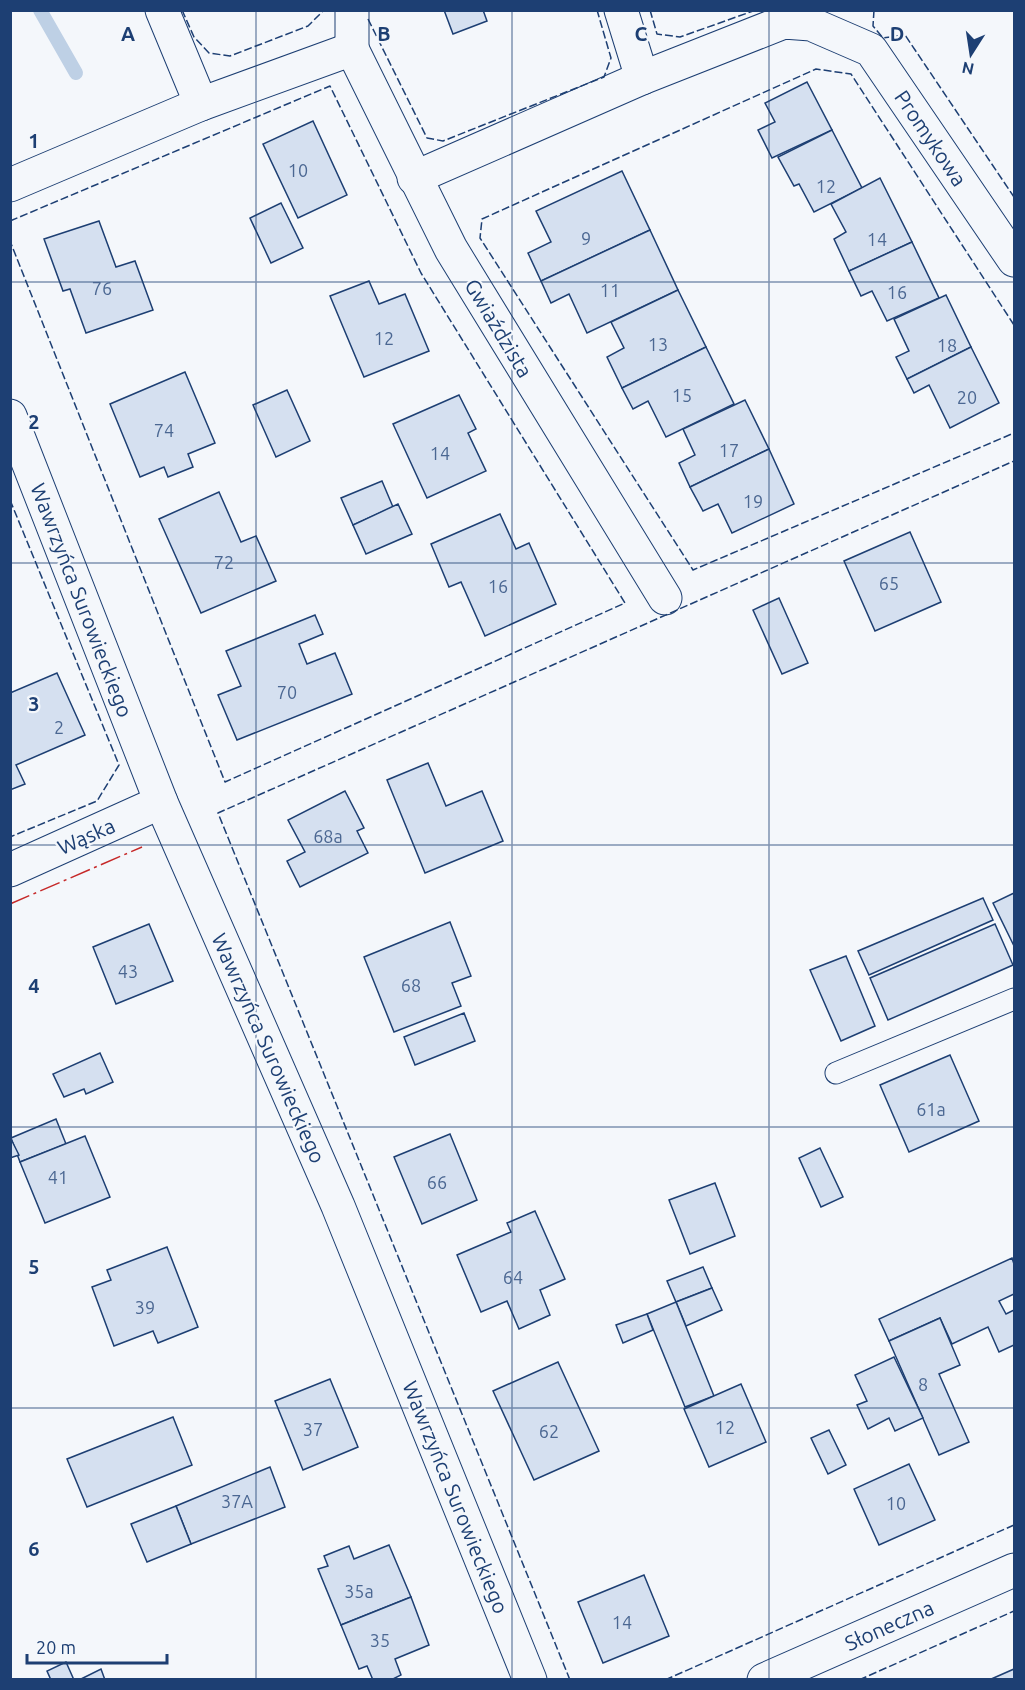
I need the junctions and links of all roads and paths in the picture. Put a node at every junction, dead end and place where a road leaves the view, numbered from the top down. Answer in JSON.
{"nodes":[{"id":1,"x":162,"y":10,"type":"edge"},
{"id":2,"x":352,"y":10,"type":"edge"},
{"id":3,"x":621,"y":10,"type":"edge"},
{"id":4,"x":839,"y":21,"type":"edge"},
{"id":5,"x":352,"y":49,"type":"junction"},
{"id":6,"x":642,"y":78,"type":"junction"},
{"id":7,"x":201,"y":104,"type":"junction"},
{"id":8,"x":414,"y":178,"type":"junction"},
{"id":9,"x":10,"y":186,"type":"edge"},
{"id":10,"x":1014,"y":260,"type":"edge"},
{"id":11,"x":10,"y":416,"type":"edge"},
{"id":12,"x":665,"y":598,"type":"dead end"},
{"id":13,"x":161,"y":802,"type":"junction"},
{"id":14,"x":10,"y":870,"type":"edge"},
{"id":15,"x":1014,"y":999,"type":"edge"},
{"id":16,"x":836,"y":1073,"type":"dead end"},
{"id":17,"x":1014,"y":1570,"type":"edge"},
{"id":18,"x":530,"y":1680,"type":"edge"},
{"id":19,"x":764,"y":1680,"type":"edge"}],
"edges":[{"from":1,"to":7,"type":"street"},
{"from":2,"to":5,"type":"street","name":"Gwiaździsta"},
{"from":3,"to":6,"type":"street"},
{"from":4,"to":6,"type":"street","name":"Promykowa"},
{"from":4,"to":10,"type":"street","name":"Promykowa"},
{"from":5,"to":7,"type":"street"},
{"from":5,"to":8,"type":"street","name":"Gwiaździsta"},
{"from":6,"to":8,"type":"street","name":"Promykowa"},
{"from":7,"to":9,"type":"street"},
{"from":8,"to":12,"type":"street","name":"Gwiaździsta"},
{"from":11,"to":13,"type":"street","name":"Wawrzyńca Surowieckiego"},
{"from":13,"to":14,"type":"street","name":"Wąska"},
{"from":13,"to":18,"type":"street","name":"Wawrzyńca Surowieckiego"},
{"from":15,"to":16,"type":"lane"},
{"from":17,"to":19,"type":"street","name":"Słoneczna"}]}
